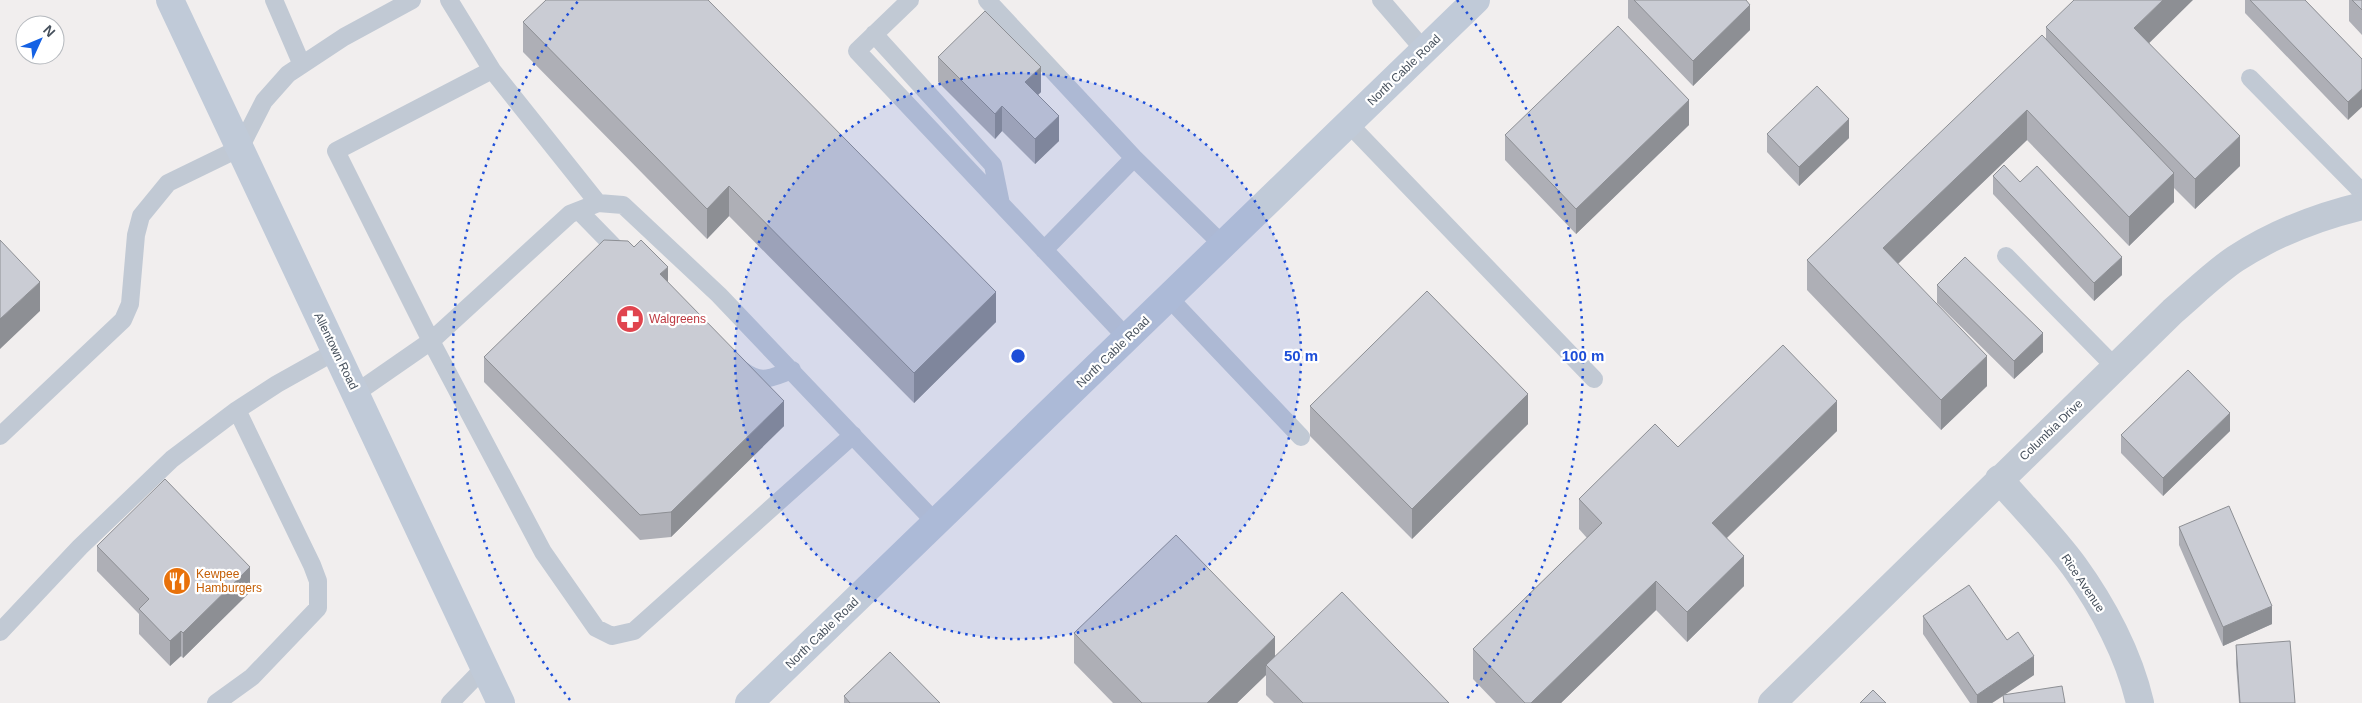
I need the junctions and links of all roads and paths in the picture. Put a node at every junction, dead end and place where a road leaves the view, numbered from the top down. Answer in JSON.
{"nodes":[{"id":1,"x":170,"y":0,"type":"edge"},
{"id":2,"x":274,"y":0,"type":"edge"},
{"id":3,"x":412,"y":0,"type":"edge"},
{"id":4,"x":449,"y":0,"type":"edge"},
{"id":5,"x":910,"y":0,"type":"edge"},
{"id":6,"x":987,"y":0,"type":"edge"},
{"id":7,"x":1381,"y":0,"type":"edge"},
{"id":8,"x":1476,"y":0,"type":"edge"},
{"id":9,"x":874,"y":34,"type":"junction"},
{"id":10,"x":1424,"y":50,"type":"junction"},
{"id":11,"x":302,"y":65,"type":"junction"},
{"id":12,"x":492,"y":70,"type":"junction"},
{"id":13,"x":2250,"y":78,"type":"dead end"},
{"id":14,"x":1348,"y":123,"type":"junction"},
{"id":15,"x":240,"y":148,"type":"junction"},
{"id":16,"x":1134,"y":158,"type":"junction"},
{"id":17,"x":2362,"y":192,"type":"edge"},
{"id":18,"x":598,"y":203,"type":"junction"},
{"id":19,"x":1001,"y":204,"type":"junction"},
{"id":20,"x":2362,"y":206,"type":"edge"},
{"id":21,"x":579,"y":211,"type":"junction"},
{"id":22,"x":1223,"y":245,"type":"junction"},
{"id":23,"x":1044,"y":250,"type":"junction"},
{"id":24,"x":2006,"y":256,"type":"dead end"},
{"id":25,"x":636,"y":270,"type":"edge"},
{"id":26,"x":1168,"y":298,"type":"junction"},
{"id":27,"x":1128,"y":339,"type":"junction"},
{"id":28,"x":431,"y":341,"type":"junction"},
{"id":29,"x":336,"y":351,"type":"junction"},
{"id":30,"x":727,"y":358,"type":"edge"},
{"id":31,"x":2115,"y":368,"type":"junction"},
{"id":32,"x":792,"y":370,"type":"junction"},
{"id":33,"x":1594,"y":379,"type":"dead end"},
{"id":34,"x":356,"y":393,"type":"junction"},
{"id":35,"x":237,"y":410,"type":"junction"},
{"id":36,"x":853,"y":435,"type":"junction"},
{"id":37,"x":0,"y":436,"type":"edge"},
{"id":38,"x":1300,"y":437,"type":"dead end"},
{"id":39,"x":2000,"y":480,"type":"junction"},
{"id":40,"x":936,"y":523,"type":"junction"},
{"id":41,"x":0,"y":632,"type":"edge"},
{"id":42,"x":484,"y":668,"type":"junction"},
{"id":43,"x":216,"y":703,"type":"edge"},
{"id":44,"x":450,"y":703,"type":"edge"},
{"id":45,"x":501,"y":703,"type":"edge"},
{"id":46,"x":749,"y":703,"type":"edge"},
{"id":47,"x":1772,"y":703,"type":"edge"},
{"id":48,"x":2140,"y":703,"type":"edge"}],
"edges":[{"from":1,"to":15,"type":"street","name":"Allentown Road"},
{"from":2,"to":11,"type":"lane"},
{"from":3,"to":11,"type":"lane"},
{"from":4,"to":12,"type":"lane"},
{"from":5,"to":9,"type":"lane"},
{"from":6,"to":16,"type":"lane"},
{"from":7,"to":10,"type":"lane"},
{"from":8,"to":10,"type":"street","name":"North Cable Road"},
{"from":9,"to":19,"type":"lane"},
{"from":9,"to":19,"type":"lane"},
{"from":10,"to":14,"type":"street","name":"North Cable Road"},
{"from":11,"to":15,"type":"lane"},
{"from":12,"to":18,"type":"lane"},
{"from":12,"to":28,"type":"lane"},
{"from":13,"to":17,"type":"lane"},
{"from":14,"to":22,"type":"street","name":"North Cable Road"},
{"from":14,"to":33,"type":"lane"},
{"from":15,"to":29,"type":"street","name":"Allentown Road"},
{"from":15,"to":37,"type":"lane"},
{"from":16,"to":22,"type":"lane"},
{"from":16,"to":23,"type":"lane"},
{"from":18,"to":21,"type":"lane"},
{"from":18,"to":32,"type":"lane"},
{"from":19,"to":23,"type":"lane"},
{"from":20,"to":31,"type":"street","name":"Columbia Drive"},
{"from":21,"to":25,"type":"lane"},
{"from":21,"to":28,"type":"lane"},
{"from":22,"to":26,"type":"street","name":"North Cable Road"},
{"from":23,"to":27,"type":"lane"},
{"from":24,"to":31,"type":"lane"},
{"from":26,"to":27,"type":"street","name":"North Cable Road"},
{"from":26,"to":38,"type":"lane"},
{"from":27,"to":40,"type":"street","name":"North Cable Road"},
{"from":28,"to":34,"type":"lane"},
{"from":28,"to":36,"type":"lane"},
{"from":29,"to":34,"type":"street","name":"Allentown Road"},
{"from":29,"to":35,"type":"lane"},
{"from":30,"to":32,"type":"lane"},
{"from":31,"to":39,"type":"street","name":"Columbia Drive"},
{"from":32,"to":36,"type":"lane"},
{"from":34,"to":42,"type":"street","name":"Allentown Road"},
{"from":35,"to":41,"type":"lane"},
{"from":35,"to":43,"type":"lane"},
{"from":36,"to":40,"type":"lane"},
{"from":39,"to":47,"type":"street","name":"Columbia Drive"},
{"from":39,"to":48,"type":"street","name":"Rice Avenue"},
{"from":40,"to":46,"type":"street","name":"North Cable Road"},
{"from":42,"to":44,"type":"lane"},
{"from":42,"to":45,"type":"street","name":"Allentown Road"}]}
